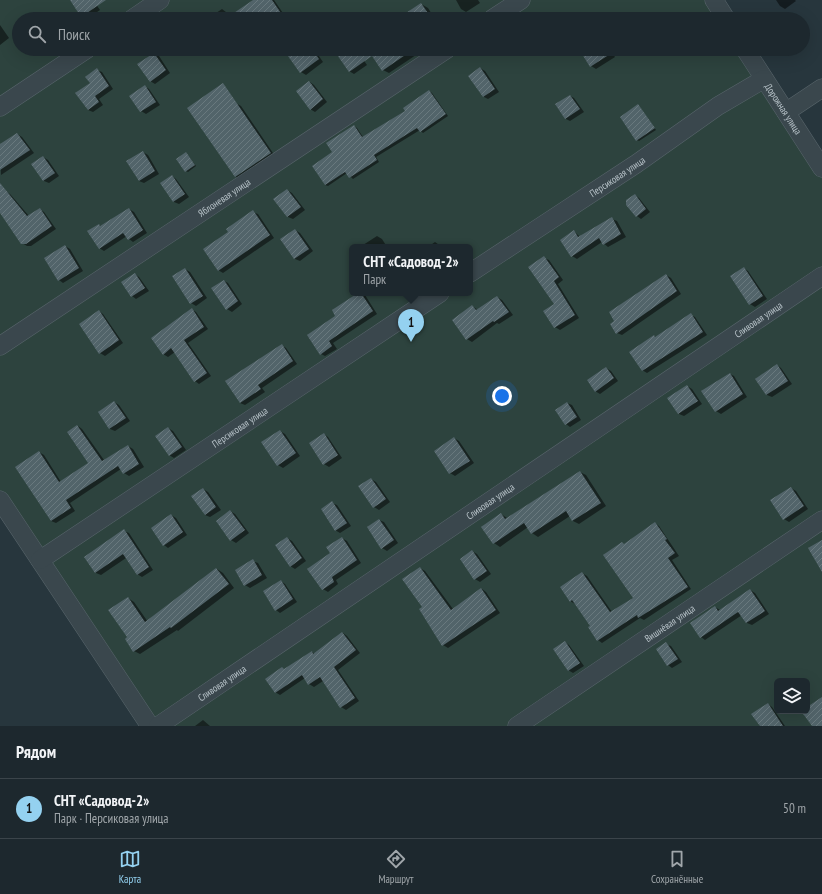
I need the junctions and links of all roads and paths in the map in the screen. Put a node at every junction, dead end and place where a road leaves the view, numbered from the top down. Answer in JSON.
{"nodes":[{"id":1,"x":160,"y":0,"type":"edge"},
{"id":2,"x":521,"y":0,"type":"edge"},
{"id":3,"x":714,"y":0,"type":"edge"},
{"id":4,"x":142,"y":12,"type":"edge"},
{"id":5,"x":503,"y":12,"type":"edge"},
{"id":6,"x":722,"y":12,"type":"edge"},
{"id":7,"x":75,"y":56,"type":"edge"},
{"id":8,"x":436,"y":56,"type":"edge"},
{"id":9,"x":749,"y":56,"type":"edge"},
{"id":10,"x":764,"y":79,"type":"junction"},
{"id":11,"x":822,"y":88,"type":"edge"},
{"id":12,"x":0,"y":106,"type":"edge"},
{"id":13,"x":786,"y":112,"type":"junction"},
{"id":14,"x":822,"y":168,"type":"edge"},
{"id":15,"x":473,"y":271,"type":"edge"},
{"id":16,"x":822,"y":276,"type":"edge"},
{"id":17,"x":436,"y":296,"type":"edge"},
{"id":18,"x":0,"y":346,"type":"edge"},
{"id":19,"x":0,"y":500,"type":"edge"},
{"id":20,"x":822,"y":520,"type":"edge"},
{"id":21,"x":40,"y":560,"type":"junction"},
{"id":22,"x":150,"y":726,"type":"edge"},
{"id":23,"x":158,"y":726,"type":"edge"},
{"id":24,"x":517,"y":726,"type":"edge"}],
"edges":[{"from":1,"to":4,"type":"street"},
{"from":2,"to":5,"type":"street"},
{"from":3,"to":6,"type":"street"},
{"from":7,"to":12,"type":"street"},
{"from":8,"to":18,"type":"street","name":"Яблоневая улица"},
{"from":9,"to":10,"type":"street","name":"Дорожная улица"},
{"from":10,"to":13,"type":"street","name":"Дорожная улица"},
{"from":10,"to":15,"type":"street","name":"Персиковая улица"},
{"from":11,"to":13,"type":"street"},
{"from":13,"to":14,"type":"street","name":"Дорожная улица"},
{"from":16,"to":23,"type":"street","name":"Сливовая улица"},
{"from":17,"to":21,"type":"street","name":"Персиковая улица"},
{"from":19,"to":21,"type":"street"},
{"from":20,"to":24,"type":"street","name":"Вишнёвая улица"},
{"from":21,"to":22,"type":"street"}]}
